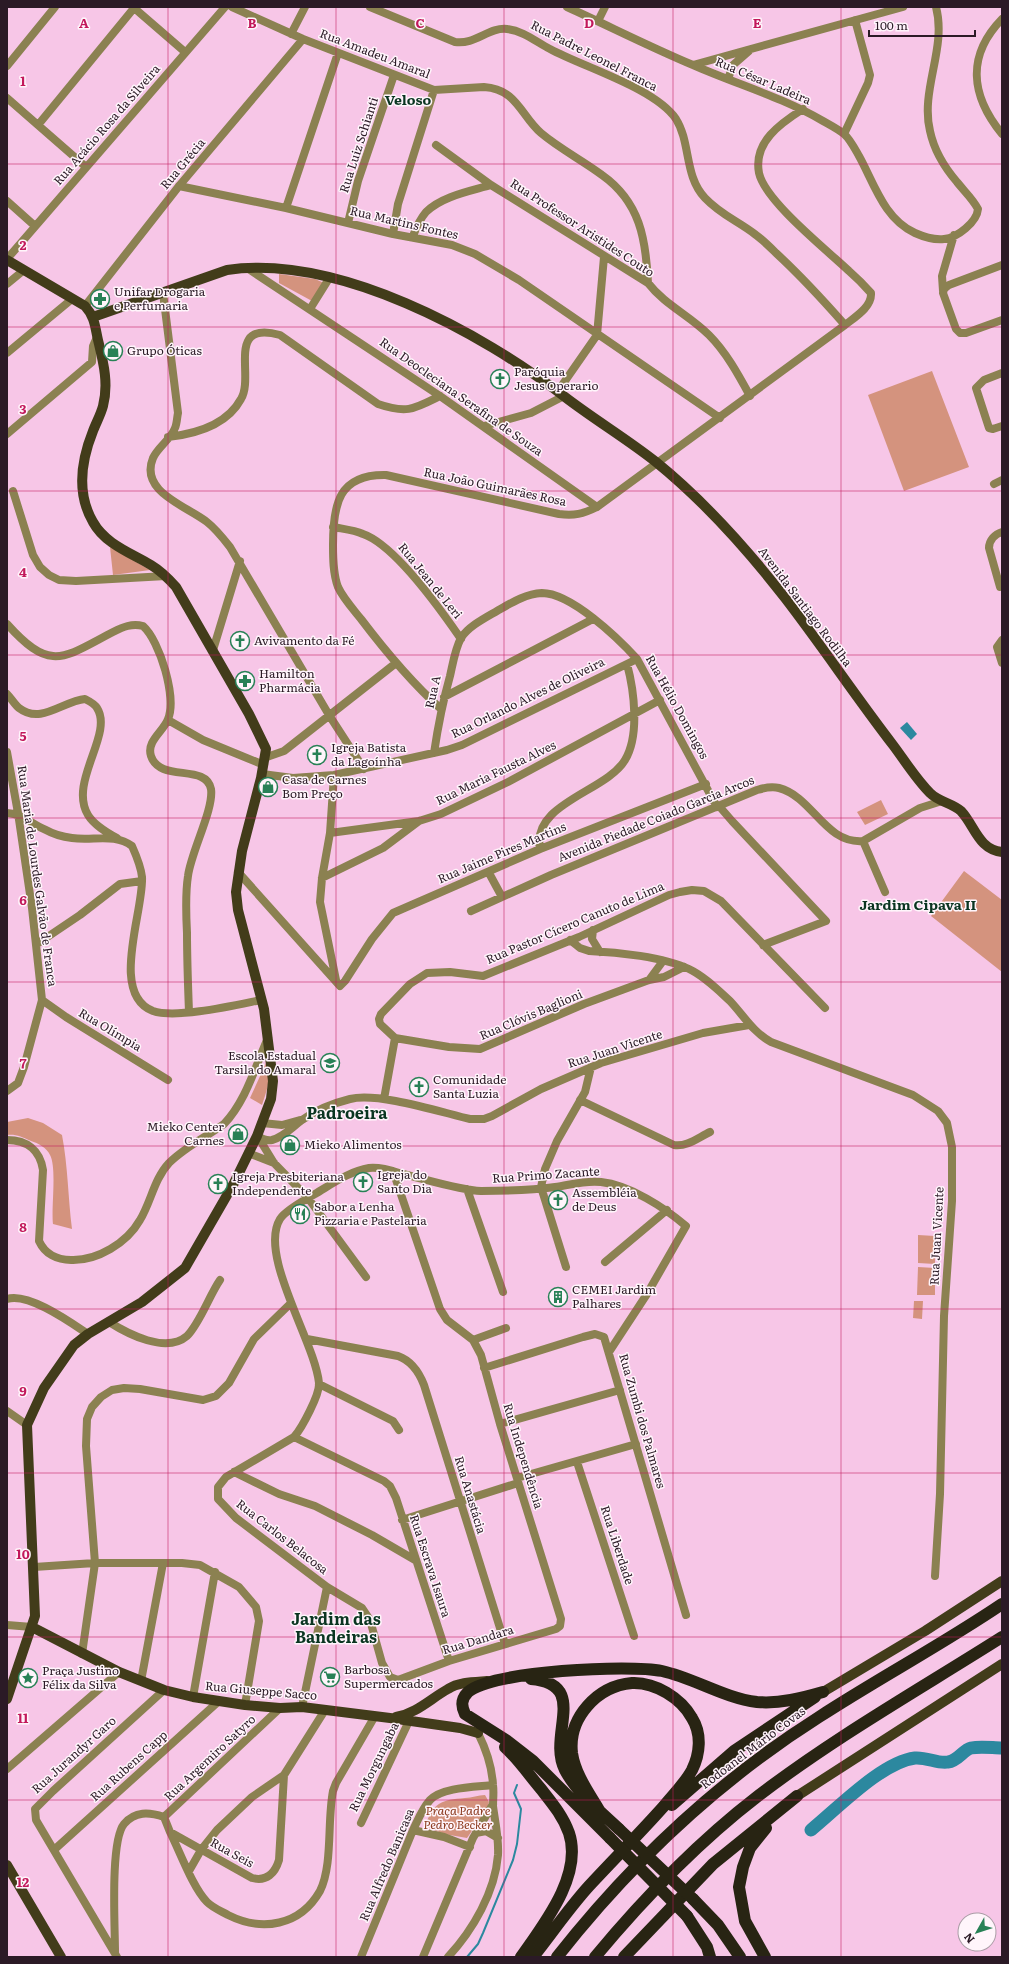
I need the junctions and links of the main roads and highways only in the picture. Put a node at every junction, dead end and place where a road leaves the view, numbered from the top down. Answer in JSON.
{"nodes":[{"id":1,"x":7,"y":259,"type":"edge"},
{"id":2,"x":93,"y":317,"type":"junction"},
{"id":3,"x":1002,"y":852,"type":"edge"},
{"id":4,"x":1002,"y":1581,"type":"edge"},
{"id":5,"x":1002,"y":1604,"type":"edge"},
{"id":6,"x":32,"y":1627,"type":"junction"},
{"id":7,"x":1001,"y":1638,"type":"edge"},
{"id":8,"x":1002,"y":1664,"type":"edge"},
{"id":9,"x":508,"y":1678,"type":"junction"},
{"id":10,"x":823,"y":1692,"type":"junction"},
{"id":11,"x":7,"y":1699,"type":"edge"},
{"id":12,"x":390,"y":1718,"type":"junction"},
{"id":13,"x":478,"y":1733,"type":"joint"},
{"id":14,"x":502,"y":1743,"type":"junction"},
{"id":15,"x":797,"y":1796,"type":"junction"},
{"id":16,"x":599,"y":1810,"type":"junction"},
{"id":17,"x":639,"y":1834,"type":"junction"},
{"id":18,"x":7,"y":1865,"type":"edge"},
{"id":19,"x":718,"y":1925,"type":"junction"},
{"id":20,"x":61,"y":1957,"type":"edge"},
{"id":21,"x":521,"y":1957,"type":"edge"},
{"id":22,"x":533,"y":1957,"type":"edge"},
{"id":23,"x":557,"y":1957,"type":"edge"},
{"id":24,"x":595,"y":1957,"type":"edge"},
{"id":25,"x":624,"y":1957,"type":"edge"},
{"id":26,"x":710,"y":1957,"type":"edge"},
{"id":27,"x":740,"y":1957,"type":"edge"},
{"id":28,"x":745,"y":1957,"type":"edge"},
{"id":29,"x":765,"y":1957,"type":"edge"}],
"edges":[{"from":1,"to":2,"type":"main road"},
{"from":2,"to":3,"type":"main road","name":"Avenida Santiago Rodilha"},
{"from":2,"to":6,"type":"main road"},
{"from":4,"to":10,"type":"main road"},
{"from":5,"to":23,"type":"highway","name":"Rodoanel Mário Covas"},
{"from":6,"to":11,"type":"main road"},
{"from":6,"to":12,"type":"main road","name":"Rua Giuseppe Sacco"},
{"from":7,"to":24,"type":"highway"},
{"from":8,"to":15,"type":"main road"},
{"from":9,"to":10,"type":"highway"},
{"from":9,"to":12,"type":"main road"},
{"from":9,"to":14,"type":"highway"},
{"from":9,"to":16,"type":"highway"},
{"from":10,"to":17,"type":"highway"},
{"from":12,"to":13,"type":"main road","name":"Rua Giuseppe Sacco"},
{"from":13,"to":14,"type":"highway"},
{"from":14,"to":21,"type":"highway"},
{"from":14,"to":26,"type":"highway","bridge":true},
{"from":15,"to":25,"type":"highway"},
{"from":15,"to":29,"type":"highway"},
{"from":16,"to":17,"type":"highway"},
{"from":16,"to":19,"type":"highway","bridge":true},
{"from":17,"to":22,"type":"highway"},
{"from":18,"to":20,"type":"main road"},
{"from":19,"to":27,"type":"highway"},
{"from":19,"to":28,"type":"highway"}]}
